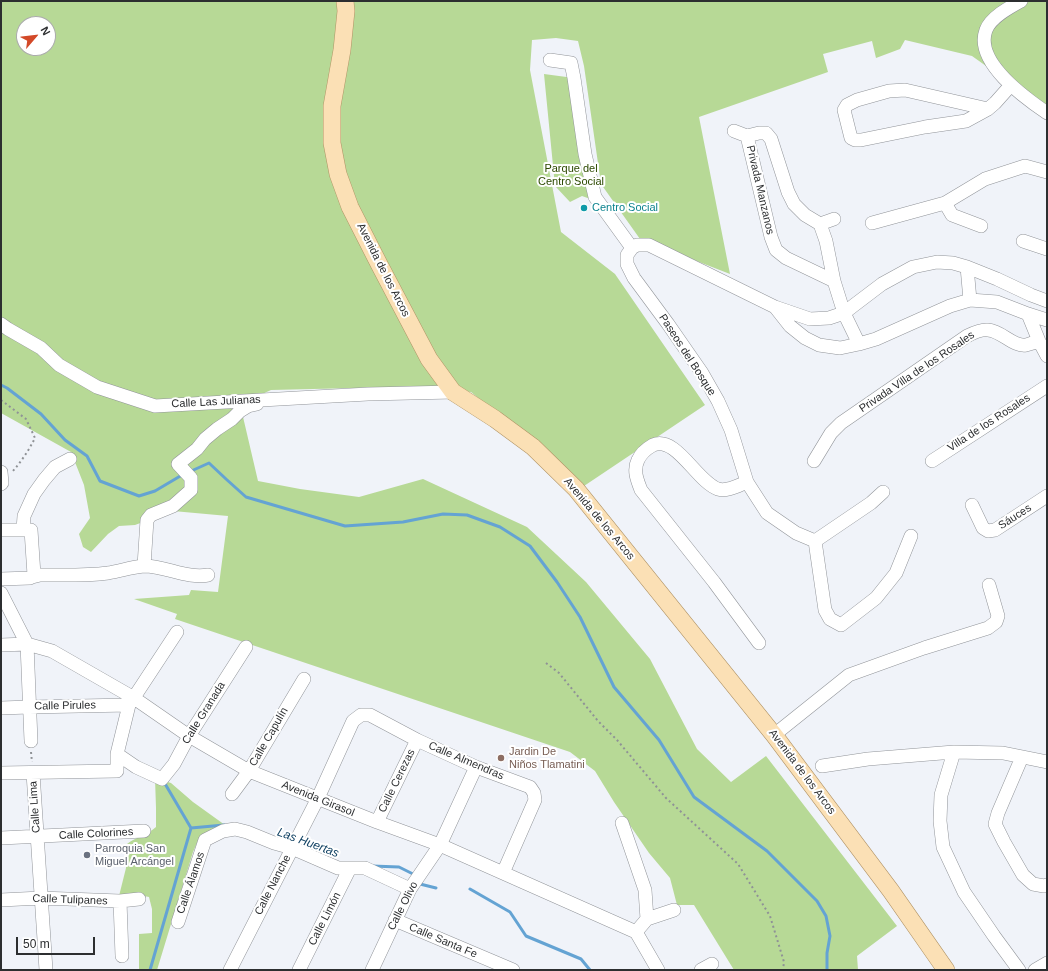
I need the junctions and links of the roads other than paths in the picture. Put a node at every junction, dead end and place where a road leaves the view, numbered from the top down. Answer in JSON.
{"nodes":[{"id":1,"x":345,"y":1,"type":"edge"},
{"id":2,"x":1021,"y":1,"type":"edge"},
{"id":3,"x":550,"y":60,"type":"dead end"},
{"id":4,"x":1011,"y":85,"type":"junction"},
{"id":5,"x":988,"y":109,"type":"junction"},
{"id":6,"x":1047,"y":113,"type":"edge"},
{"id":7,"x":734,"y":130,"type":"dead end"},
{"id":8,"x":748,"y":136,"type":"junction"},
{"id":9,"x":1047,"y":172,"type":"edge"},
{"id":10,"x":945,"y":203,"type":"junction"},
{"id":11,"x":834,"y":219,"type":"dead end"},
{"id":12,"x":872,"y":223,"type":"dead end"},
{"id":13,"x":820,"y":224,"type":"junction"},
{"id":14,"x":981,"y":226,"type":"dead end"},
{"id":15,"x":1023,"y":240,"type":"dead end"},
{"id":16,"x":632,"y":248,"type":"junction"},
{"id":17,"x":1047,"y":249,"type":"edge"},
{"id":18,"x":967,"y":267,"type":"junction"},
{"id":19,"x":834,"y":280,"type":"junction"},
{"id":20,"x":970,"y":300,"type":"junction"},
{"id":21,"x":1047,"y":301,"type":"edge"},
{"id":22,"x":775,"y":307,"type":"junction"},
{"id":23,"x":844,"y":313,"type":"junction"},
{"id":24,"x":1028,"y":314,"type":"junction"},
{"id":25,"x":1047,"y":320,"type":"edge"},
{"id":26,"x":1,"y":324,"type":"edge"},
{"id":27,"x":1039,"y":340,"type":"junction"},
{"id":28,"x":860,"y":344,"type":"junction"},
{"id":29,"x":1047,"y":356,"type":"edge"},
{"id":30,"x":1047,"y":386,"type":"edge"},
{"id":31,"x":452,"y":392,"type":"junction"},
{"id":32,"x":277,"y":399,"type":"junction"},
{"id":33,"x":70,"y":459,"type":"dead end"},
{"id":34,"x":814,"y":461,"type":"dead end"},
{"id":35,"x":932,"y":461,"type":"dead end"},
{"id":36,"x":747,"y":482,"type":"junction"},
{"id":37,"x":883,"y":492,"type":"dead end"},
{"id":38,"x":1047,"y":496,"type":"edge"},
{"id":39,"x":972,"y":506,"type":"dead end"},
{"id":40,"x":1,"y":530,"type":"edge"},
{"id":41,"x":27,"y":530,"type":"junction"},
{"id":42,"x":911,"y":536,"type":"dead end"},
{"id":43,"x":815,"y":541,"type":"junction"},
{"id":44,"x":144,"y":566,"type":"junction"},
{"id":45,"x":208,"y":575,"type":"dead end"},
{"id":46,"x":32,"y":577,"type":"junction"},
{"id":47,"x":1,"y":579,"type":"edge"},
{"id":48,"x":989,"y":585,"type":"dead end"},
{"id":49,"x":1,"y":593,"type":"edge"},
{"id":50,"x":177,"y":632,"type":"dead end"},
{"id":51,"x":759,"y":643,"type":"dead end"},
{"id":52,"x":27,"y":644,"type":"junction"},
{"id":53,"x":1,"y":645,"type":"edge"},
{"id":54,"x":246,"y":647,"type":"dead end"},
{"id":55,"x":304,"y":679,"type":"dead end"},
{"id":56,"x":132,"y":701,"type":"junction"},
{"id":57,"x":29,"y":707,"type":"junction"},
{"id":58,"x":1,"y":708,"type":"edge"},
{"id":59,"x":360,"y":715,"type":"joint"},
{"id":60,"x":774,"y":735,"type":"junction"},
{"id":61,"x":189,"y":736,"type":"junction"},
{"id":62,"x":417,"y":740,"type":"junction"},
{"id":63,"x":31,"y":741,"type":"road end"},
{"id":64,"x":954,"y":752,"type":"junction"},
{"id":65,"x":117,"y":754,"type":"junction"},
{"id":66,"x":1022,"y":756,"type":"junction"},
{"id":67,"x":1047,"y":762,"type":"edge"},
{"id":68,"x":822,"y":766,"type":"dead end"},
{"id":69,"x":476,"y":767,"type":"junction"},
{"id":70,"x":249,"y":771,"type":"junction"},
{"id":71,"x":1,"y":773,"type":"edge"},
{"id":72,"x":33,"y":773,"type":"junction"},
{"id":73,"x":232,"y":794,"type":"dead end"},
{"id":74,"x":318,"y":798,"type":"junction"},
{"id":75,"x":378,"y":822,"type":"junction"},
{"id":76,"x":622,"y":822,"type":"dead end"},
{"id":77,"x":144,"y":831,"type":"dead end"},
{"id":78,"x":37,"y":836,"type":"junction"},
{"id":79,"x":1,"y":838,"type":"edge"},
{"id":80,"x":293,"y":845,"type":"junction"},
{"id":81,"x":440,"y":845,"type":"junction"},
{"id":82,"x":350,"y":868,"type":"junction"},
{"id":83,"x":502,"y":873,"type":"junction"},
{"id":84,"x":1047,"y":885,"type":"edge"},
{"id":85,"x":411,"y":887,"type":"junction"},
{"id":86,"x":41,"y":898,"type":"junction"},
{"id":87,"x":139,"y":899,"type":"dead end"},
{"id":88,"x":1,"y":900,"type":"edge"},
{"id":89,"x":120,"y":901,"type":"junction"},
{"id":90,"x":674,"y":910,"type":"dead end"},
{"id":91,"x":395,"y":920,"type":"junction"},
{"id":92,"x":647,"y":920,"type":"junction"},
{"id":93,"x":178,"y":922,"type":"dead end"},
{"id":94,"x":636,"y":932,"type":"junction"},
{"id":95,"x":122,"y":956,"type":"dead end"},
{"id":96,"x":1047,"y":963,"type":"edge"},
{"id":97,"x":46,"y":970,"type":"edge"},
{"id":98,"x":230,"y":970,"type":"edge"},
{"id":99,"x":299,"y":970,"type":"edge"},
{"id":100,"x":372,"y":970,"type":"edge"},
{"id":101,"x":513,"y":970,"type":"edge"},
{"id":102,"x":658,"y":970,"type":"edge"},
{"id":103,"x":946,"y":970,"type":"edge"},
{"id":104,"x":1019,"y":970,"type":"edge"},
{"id":105,"x":1035,"y":970,"type":"edge"}],
"edges":[{"from":1,"to":31,"type":"main road","name":"Avenida de los Arcos"},
{"from":2,"to":4,"type":"street"},
{"from":3,"to":16,"type":"street"},
{"from":4,"to":5,"type":"street"},
{"from":4,"to":6,"type":"street"},
{"from":5,"to":5,"type":"street"},
{"from":7,"to":8,"type":"street","name":"Privada Manzanos"},
{"from":8,"to":13,"type":"street","name":"Privada Manzanos"},
{"from":8,"to":19,"type":"street","name":"Privada Manzanos"},
{"from":9,"to":10,"type":"street"},
{"from":10,"to":12,"type":"street"},
{"from":10,"to":14,"type":"street"},
{"from":11,"to":13,"type":"street"},
{"from":13,"to":19,"type":"street"},
{"from":15,"to":17,"type":"street"},
{"from":16,"to":22,"type":"street"},
{"from":16,"to":36,"type":"street","name":"Paseos del Bosque"},
{"from":18,"to":20,"type":"street"},
{"from":18,"to":21,"type":"street"},
{"from":18,"to":23,"type":"street"},
{"from":19,"to":23,"type":"street"},
{"from":20,"to":24,"type":"street"},
{"from":20,"to":28,"type":"street"},
{"from":22,"to":23,"type":"street"},
{"from":22,"to":28,"type":"street"},
{"from":23,"to":28,"type":"street"},
{"from":24,"to":25,"type":"street"},
{"from":24,"to":27,"type":"street"},
{"from":26,"to":32,"type":"street","name":"Calle Las Julianas"},
{"from":27,"to":29,"type":"street"},
{"from":27,"to":34,"type":"street","name":"Privada Villa de los Rosales"},
{"from":30,"to":35,"type":"street","name":"Villa de los Rosales"},
{"from":31,"to":32,"type":"street","name":"Calle Las Julianas"},
{"from":31,"to":60,"type":"main road","name":"Avenida de los Arcos"},
{"from":32,"to":44,"type":"street"},
{"from":33,"to":41,"type":"street"},
{"from":36,"to":43,"type":"street","name":"Paseos del Bosque"},
{"from":36,"to":51,"type":"street"},
{"from":37,"to":43,"type":"street"},
{"from":38,"to":39,"type":"street","name":"Sáuces"},
{"from":40,"to":41,"type":"street"},
{"from":41,"to":46,"type":"street"},
{"from":42,"to":43,"type":"street"},
{"from":44,"to":45,"type":"street"},
{"from":44,"to":46,"type":"street"},
{"from":46,"to":47,"type":"street"},
{"from":48,"to":60,"type":"street"},
{"from":49,"to":52,"type":"street"},
{"from":50,"to":56,"type":"street"},
{"from":52,"to":53,"type":"street","name":"Avenida Girasol"},
{"from":52,"to":56,"type":"street","name":"Avenida Girasol"},
{"from":52,"to":57,"type":"street"},
{"from":54,"to":61,"type":"street","name":"Calle Granada"},
{"from":55,"to":70,"type":"street","name":"Calle Capulín"},
{"from":56,"to":57,"type":"street","name":"Calle Pirules"},
{"from":56,"to":61,"type":"street","name":"Avenida Girasol"},
{"from":56,"to":65,"type":"street"},
{"from":57,"to":58,"type":"street","name":"Calle Pirules"},
{"from":57,"to":63,"type":"street"},
{"from":59,"to":62,"type":"street","name":"Calle Almendras"},
{"from":59,"to":74,"type":"street","name":"Calle Nanche"},
{"from":60,"to":103,"type":"main road","name":"Avenida de los Arcos"},
{"from":61,"to":65,"type":"street","name":"Calle Granada"},
{"from":61,"to":70,"type":"street","name":"Avenida Girasol"},
{"from":62,"to":69,"type":"street","name":"Calle Almendras"},
{"from":62,"to":75,"type":"street","name":"Calle Cerezas"},
{"from":64,"to":66,"type":"street"},
{"from":64,"to":68,"type":"street"},
{"from":64,"to":104,"type":"street"},
{"from":65,"to":72,"type":"street"},
{"from":66,"to":67,"type":"street"},
{"from":66,"to":84,"type":"street"},
{"from":69,"to":81,"type":"street","name":"Calle Olivo"},
{"from":69,"to":83,"type":"street","name":"Calle Almendras"},
{"from":70,"to":73,"type":"street","name":"Calle Capulín"},
{"from":70,"to":74,"type":"street","name":"Avenida Girasol"},
{"from":71,"to":72,"type":"street"},
{"from":72,"to":78,"type":"street","name":"Calle Lima"},
{"from":74,"to":75,"type":"street","name":"Avenida Girasol"},
{"from":74,"to":80,"type":"street","name":"Calle Nanche"},
{"from":75,"to":81,"type":"street","name":"Avenida Girasol"},
{"from":76,"to":92,"type":"street"},
{"from":77,"to":78,"type":"street","name":"Calle Colorines"},
{"from":78,"to":79,"type":"street","name":"Calle Colorines"},
{"from":78,"to":86,"type":"street","name":"Calle Lima"},
{"from":80,"to":82,"type":"street"},
{"from":80,"to":93,"type":"street","name":"Calle Álamos"},
{"from":80,"to":98,"type":"street","name":"Calle Nanche"},
{"from":81,"to":83,"type":"street","name":"Avenida Girasol"},
{"from":81,"to":85,"type":"street","name":"Calle Olivo"},
{"from":82,"to":85,"type":"street"},
{"from":82,"to":99,"type":"street","name":"Calle Limón"},
{"from":83,"to":94,"type":"street","name":"Avenida Girasol"},
{"from":85,"to":91,"type":"street","name":"Calle Olivo"},
{"from":86,"to":88,"type":"street","name":"Calle Tulipanes"},
{"from":86,"to":89,"type":"street","name":"Calle Tulipanes"},
{"from":86,"to":97,"type":"street","name":"Calle Lima"},
{"from":87,"to":89,"type":"street","name":"Calle Tulipanes"},
{"from":89,"to":95,"type":"street"},
{"from":90,"to":92,"type":"street"},
{"from":91,"to":100,"type":"street","name":"Calle Olivo"},
{"from":91,"to":101,"type":"street","name":"Calle Santa Fe"},
{"from":92,"to":94,"type":"street"},
{"from":94,"to":102,"type":"street"},
{"from":96,"to":105,"type":"street"}]}
